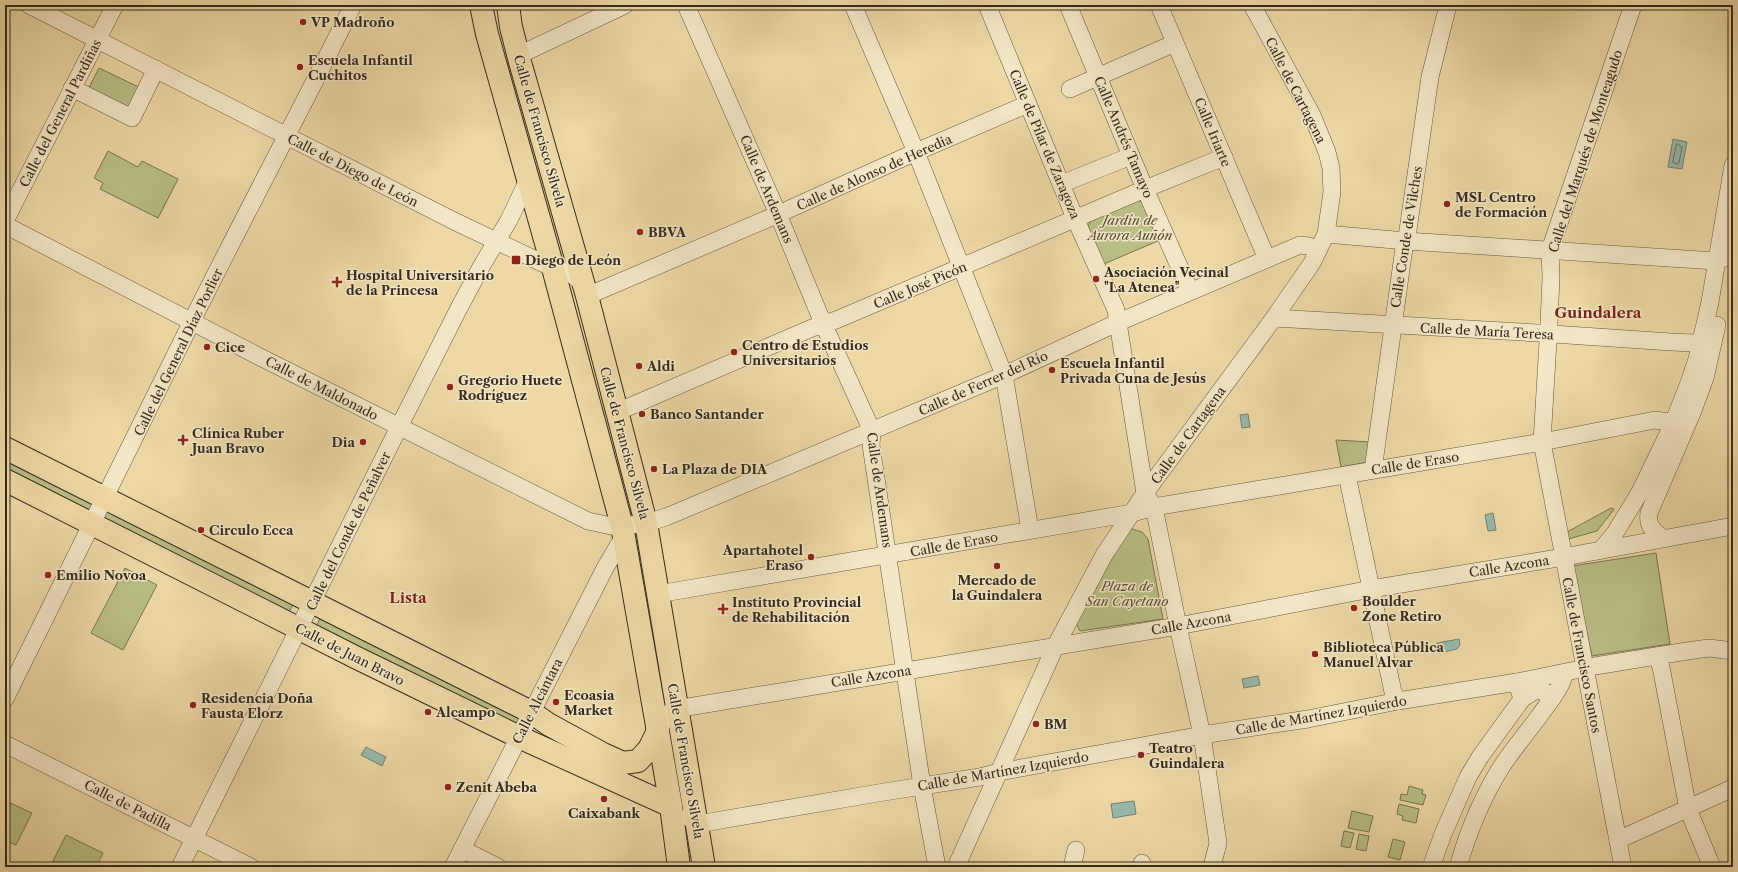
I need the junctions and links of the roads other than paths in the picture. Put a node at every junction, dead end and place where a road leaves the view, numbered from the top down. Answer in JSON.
{"nodes":[{"id":1,"x":29,"y":5,"type":"edge"},
{"id":2,"x":115,"y":5,"type":"edge"},
{"id":3,"x":352,"y":5,"type":"edge"},
{"id":4,"x":474,"y":5,"type":"edge"},
{"id":5,"x":481,"y":5,"type":"edge"},
{"id":6,"x":501,"y":5,"type":"edge"},
{"id":7,"x":508,"y":5,"type":"edge"},
{"id":8,"x":625,"y":5,"type":"edge"},
{"id":9,"x":686,"y":5,"type":"edge"},
{"id":10,"x":853,"y":5,"type":"edge"},
{"id":11,"x":987,"y":5,"type":"edge"},
{"id":12,"x":1068,"y":5,"type":"edge"},
{"id":13,"x":1160,"y":5,"type":"edge"},
{"id":14,"x":1252,"y":5,"type":"edge"},
{"id":15,"x":1448,"y":5,"type":"edge"},
{"id":16,"x":1633,"y":5,"type":"edge"},
{"id":17,"x":511,"y":27,"type":"junction"},
{"id":18,"x":487,"y":34,"type":"junction"},
{"id":19,"x":96,"y":39,"type":"junction"},
{"id":20,"x":1175,"y":43,"type":"junction"},
{"id":21,"x":519,"y":54,"type":"junction"},
{"id":22,"x":156,"y":69,"type":"junction"},
{"id":23,"x":1098,"y":77,"type":"junction"},
{"id":24,"x":72,"y":88,"type":"junction"},
{"id":25,"x":1070,"y":89,"type":"dead end"},
{"id":26,"x":1028,"y":104,"type":"junction"},
{"id":27,"x":287,"y":136,"type":"junction"},
{"id":28,"x":916,"y":152,"type":"junction"},
{"id":29,"x":1131,"y":156,"type":"junction"},
{"id":30,"x":1224,"y":157,"type":"junction"},
{"id":31,"x":1733,"y":165,"type":"edge"},
{"id":32,"x":528,"y":180,"type":"junction"},
{"id":33,"x":1061,"y":184,"type":"junction"},
{"id":34,"x":1145,"y":189,"type":"junction"},
{"id":35,"x":778,"y":214,"type":"junction"},
{"id":36,"x":1075,"y":218,"type":"junction"},
{"id":37,"x":5,"y":221,"type":"edge"},
{"id":38,"x":5,"y":225,"type":"edge"},
{"id":39,"x":1326,"y":234,"type":"junction"},
{"id":40,"x":496,"y":240,"type":"junction"},
{"id":41,"x":1406,"y":241,"type":"junction"},
{"id":42,"x":1732,"y":245,"type":"edge"},
{"id":43,"x":1318,"y":250,"type":"junction"},
{"id":44,"x":1550,"y":250,"type":"junction"},
{"id":45,"x":1267,"y":259,"type":"junction"},
{"id":46,"x":1716,"y":261,"type":"junction"},
{"id":47,"x":962,"y":267,"type":"junction"},
{"id":48,"x":553,"y":268,"type":"junction"},
{"id":49,"x":585,"y":290,"type":"junction"},
{"id":50,"x":1190,"y":291,"type":"junction"},
{"id":51,"x":1274,"y":318,"type":"junction"},
{"id":52,"x":192,"y":322,"type":"junction"},
{"id":53,"x":1119,"y":322,"type":"junction"},
{"id":54,"x":825,"y":324,"type":"junction"},
{"id":55,"x":1393,"y":326,"type":"junction"},
{"id":56,"x":1548,"y":334,"type":"junction"},
{"id":57,"x":1701,"y":341,"type":"junction"},
{"id":58,"x":1004,"y":376,"type":"junction"},
{"id":59,"x":617,"y":412,"type":"junction"},
{"id":60,"x":1672,"y":426,"type":"junction"},
{"id":61,"x":399,"y":427,"type":"junction"},
{"id":62,"x":872,"y":431,"type":"junction"},
{"id":63,"x":1542,"y":442,"type":"junction"},
{"id":64,"x":5,"y":448,"type":"edge"},
{"id":65,"x":1373,"y":470,"type":"junction"},
{"id":66,"x":1347,"y":475,"type":"junction"},
{"id":67,"x":5,"y":480,"type":"edge"},
{"id":68,"x":1145,"y":493,"type":"junction"},
{"id":69,"x":106,"y":498,"type":"junction"},
{"id":70,"x":1154,"y":507,"type":"junction"},
{"id":71,"x":1132,"y":513,"type":"junction"},
{"id":72,"x":646,"y":523,"type":"junction"},
{"id":73,"x":93,"y":524,"type":"junction"},
{"id":74,"x":1733,"y":526,"type":"edge"},
{"id":75,"x":1030,"y":530,"type":"junction"},
{"id":76,"x":623,"y":531,"type":"junction"},
{"id":77,"x":1663,"y":538,"type":"junction"},
{"id":78,"x":1601,"y":550,"type":"junction"},
{"id":79,"x":889,"y":556,"type":"junction"},
{"id":80,"x":1564,"y":556,"type":"junction"},
{"id":81,"x":1371,"y":589,"type":"junction"},
{"id":82,"x":658,"y":594,"type":"junction"},
{"id":83,"x":313,"y":602,"type":"junction"},
{"id":84,"x":1178,"y":626,"type":"junction"},
{"id":85,"x":300,"y":629,"type":"junction"},
{"id":86,"x":1056,"y":645,"type":"junction"},
{"id":87,"x":1733,"y":652,"type":"edge"},
{"id":88,"x":1657,"y":656,"type":"junction"},
{"id":89,"x":1585,"y":669,"type":"junction"},
{"id":90,"x":905,"y":670,"type":"junction"},
{"id":91,"x":1564,"y":673,"type":"junction"},
{"id":92,"x":1517,"y":682,"type":"junction"},
{"id":93,"x":5,"y":699,"type":"edge"},
{"id":94,"x":1522,"y":699,"type":"junction"},
{"id":95,"x":1398,"y":701,"type":"junction"},
{"id":96,"x":1549,"y":702,"type":"junction"},
{"id":97,"x":676,"y":709,"type":"junction"},
{"id":98,"x":525,"y":725,"type":"junction"},
{"id":99,"x":658,"y":731,"type":"junction"},
{"id":100,"x":1202,"y":735,"type":"junction"},
{"id":101,"x":5,"y":744,"type":"edge"},
{"id":102,"x":999,"y":772,"type":"junction"},
{"id":103,"x":922,"y":786,"type":"junction"},
{"id":104,"x":1733,"y":788,"type":"edge"},
{"id":105,"x":671,"y":806,"type":"junction"},
{"id":106,"x":1688,"y":809,"type":"junction"},
{"id":107,"x":698,"y":824,"type":"junction"},
{"id":108,"x":195,"y":839,"type":"junction"},
{"id":109,"x":1618,"y":840,"type":"junction"},
{"id":110,"x":462,"y":849,"type":"junction"},
{"id":111,"x":1076,"y":850,"type":"dead end"},
{"id":112,"x":180,"y":867,"type":"edge"},
{"id":113,"x":251,"y":867,"type":"edge"},
{"id":114,"x":453,"y":867,"type":"edge"},
{"id":115,"x":498,"y":867,"type":"edge"},
{"id":116,"x":679,"y":867,"type":"edge"},
{"id":117,"x":704,"y":867,"type":"edge"},
{"id":118,"x":937,"y":867,"type":"edge"},
{"id":119,"x":956,"y":867,"type":"edge"},
{"id":120,"x":1072,"y":867,"type":"edge"},
{"id":121,"x":1212,"y":867,"type":"edge"},
{"id":122,"x":1431,"y":867,"type":"edge"},
{"id":123,"x":1458,"y":867,"type":"edge"},
{"id":124,"x":1623,"y":867,"type":"edge"},
{"id":125,"x":1712,"y":867,"type":"edge"}],
"edges":[{"from":1,"to":19,"type":"street","name":"Calle de Diego de León"},
{"from":2,"to":19,"type":"street","name":"Calle del General Pardiñas"},
{"from":3,"to":27,"type":"street","name":"Calle del General Díaz Porlier"},
{"from":4,"to":18,"type":"main road","name":"Calle de Francisco Silvela"},
{"from":5,"to":18,"type":"main road","name":"Calle de Francisco Silvela"},
{"from":6,"to":17,"type":"main road","name":"Calle de Francisco Silvela"},
{"from":7,"to":17,"type":"main road","name":"Calle de Francisco Silvela"},
{"from":8,"to":21,"type":"street"},
{"from":9,"to":35,"type":"street","name":"Calle de Ardemans"},
{"from":10,"to":28,"type":"street"},
{"from":11,"to":26,"type":"street","name":"Calle de Pilar de Zaragoza"},
{"from":12,"to":23,"type":"street","name":"Calle Andrés Tamayo"},
{"from":13,"to":20,"type":"street","name":"Calle Iriarte"},
{"from":14,"to":39,"type":"street","name":"Calle de Cartagena"},
{"from":15,"to":41,"type":"street","name":"Calle Conde de Vilches"},
{"from":16,"to":44,"type":"street","name":"Calle del Marqués de Monteagudo"},
{"from":17,"to":21,"type":"main road","name":"Calle de Francisco Silvela"},
{"from":18,"to":32,"type":"main road","name":"Calle de Francisco Silvela"},
{"from":19,"to":22,"type":"street","name":"Calle de Diego de León"},
{"from":19,"to":24,"type":"street","name":"Calle del General Pardiñas"},
{"from":20,"to":23,"type":"street"},
{"from":20,"to":30,"type":"street","name":"Calle Iriarte"},
{"from":21,"to":49,"type":"main road","name":"Calle de Francisco Silvela"},
{"from":22,"to":24,"type":"street"},
{"from":22,"to":27,"type":"street","name":"Calle de Diego de León"},
{"from":23,"to":25,"type":"street"},
{"from":23,"to":29,"type":"street","name":"Calle Andrés Tamayo"},
{"from":24,"to":37,"type":"street","name":"Calle del General Pardiñas"},
{"from":26,"to":28,"type":"street","name":"Calle de Alonso de Heredia"},
{"from":26,"to":33,"type":"street","name":"Calle de Pilar de Zaragoza"},
{"from":27,"to":40,"type":"street","name":"Calle de Diego de León"},
{"from":27,"to":52,"type":"street","name":"Calle del General Díaz Porlier"},
{"from":28,"to":35,"type":"street","name":"Calle de Alonso de Heredia"},
{"from":28,"to":47,"type":"street"},
{"from":29,"to":33,"type":"street"},
{"from":29,"to":34,"type":"street","name":"Calle Andrés Tamayo"},
{"from":30,"to":34,"type":"street","name":"Calle José Picón"},
{"from":30,"to":45,"type":"street","name":"Calle Iriarte"},
{"from":31,"to":46,"type":"street"},
{"from":32,"to":40,"type":"street","name":"Calle del Conde de Peñalver"},
{"from":32,"to":48,"type":"main road","name":"Calle de Francisco Silvela"},
{"from":33,"to":36,"type":"street","name":"Calle de Pilar de Zaragoza"},
{"from":34,"to":36,"type":"street","name":"Calle José Picón"},
{"from":34,"to":50,"type":"street","name":"Calle Andrés Tamayo"},
{"from":35,"to":49,"type":"street","name":"Calle de Alonso de Heredia"},
{"from":35,"to":54,"type":"street","name":"Calle de Ardemans"},
{"from":36,"to":47,"type":"street","name":"Calle José Picón"},
{"from":36,"to":53,"type":"street","name":"Calle de Pilar de Zaragoza"},
{"from":38,"to":52,"type":"street","name":"Calle de Maldonado"},
{"from":39,"to":41,"type":"street"},
{"from":39,"to":43,"type":"street","name":"Calle de Cartagena"},
{"from":40,"to":48,"type":"street","name":"Calle de Diego de León"},
{"from":40,"to":61,"type":"street","name":"Calle del Conde de Peñalver"},
{"from":41,"to":44,"type":"street"},
{"from":41,"to":55,"type":"street","name":"Calle Conde de Vilches"},
{"from":42,"to":46,"type":"street"},
{"from":42,"to":77,"type":"street"},
{"from":43,"to":45,"type":"street","name":"Calle de Ferrer del Río"},
{"from":43,"to":51,"type":"street","name":"Calle de Cartagena"},
{"from":44,"to":46,"type":"street"},
{"from":44,"to":56,"type":"street","name":"Calle del Marqués de Monteagudo"},
{"from":45,"to":50,"type":"street","name":"Calle de Ferrer del Río"},
{"from":46,"to":57,"type":"street"},
{"from":47,"to":54,"type":"street","name":"Calle José Picón"},
{"from":47,"to":58,"type":"street"},
{"from":48,"to":49,"type":"street","name":"Calle de Diego de León"},
{"from":48,"to":76,"type":"main road","name":"Calle de Francisco Silvela"},
{"from":49,"to":59,"type":"main road","name":"Calle de Francisco Silvela"},
{"from":50,"to":53,"type":"street","name":"Calle de Ferrer del Río"},
{"from":51,"to":55,"type":"street","name":"Calle de María Teresa"},
{"from":51,"to":68,"type":"street","name":"Calle de Cartagena"},
{"from":52,"to":61,"type":"street","name":"Calle de Maldonado"},
{"from":52,"to":69,"type":"street","name":"Calle del General Díaz Porlier"},
{"from":53,"to":58,"type":"street","name":"Calle de Ferrer del Río"},
{"from":53,"to":68,"type":"street","name":"Calle de Pilar de Zaragoza"},
{"from":54,"to":59,"type":"street","name":"Calle José Picón"},
{"from":54,"to":62,"type":"street","name":"Calle de Ardemans"},
{"from":55,"to":56,"type":"street","name":"Calle de María Teresa"},
{"from":55,"to":65,"type":"street","name":"Calle Conde de Vilches"},
{"from":56,"to":57,"type":"street","name":"Calle de María Teresa"},
{"from":56,"to":63,"type":"street","name":"Calle del Marqués de Monteagudo"},
{"from":57,"to":60,"type":"street"},
{"from":58,"to":62,"type":"street","name":"Calle de Ferrer del Río"},
{"from":58,"to":75,"type":"street"},
{"from":59,"to":72,"type":"main road","name":"Calle de Francisco Silvela"},
{"from":60,"to":63,"type":"street","name":"Calle de Eraso"},
{"from":60,"to":78,"type":"street"},
{"from":61,"to":76,"type":"street","name":"Calle de Maldonado"},
{"from":61,"to":83,"type":"street","name":"Calle del Conde de Peñalver"},
{"from":62,"to":72,"type":"street","name":"Calle de Ferrer del Río"},
{"from":62,"to":79,"type":"street","name":"Calle de Ardemans"},
{"from":63,"to":65,"type":"street","name":"Calle de Eraso"},
{"from":63,"to":80,"type":"street","name":"Calle de Francisco Santos"},
{"from":64,"to":69,"type":"main road","name":"Calle de Juan Bravo"},
{"from":65,"to":66,"type":"street","name":"Calle de Eraso"},
{"from":66,"to":70,"type":"street","name":"Calle de Eraso"},
{"from":66,"to":81,"type":"street"},
{"from":67,"to":73,"type":"main road","name":"Calle de Juan Bravo"},
{"from":68,"to":70,"type":"street"},
{"from":68,"to":71,"type":"street","name":"Calle de Cartagena"},
{"from":69,"to":73,"type":"street","name":"Calle del General Díaz Porlier"},
{"from":69,"to":83,"type":"main road","name":"Calle de Juan Bravo"},
{"from":70,"to":71,"type":"street","name":"Calle de Eraso"},
{"from":70,"to":84,"type":"street"},
{"from":71,"to":75,"type":"street","name":"Calle de Eraso"},
{"from":71,"to":86,"type":"street","name":"Calle de Cartagena"},
{"from":72,"to":76,"type":"street","name":"Calle de Maldonado"},
{"from":72,"to":82,"type":"main road","name":"Calle de Francisco Silvela"},
{"from":73,"to":85,"type":"main road","name":"Calle de Juan Bravo"},
{"from":73,"to":93,"type":"street","name":"Calle del General Díaz Porlier"},
{"from":74,"to":77,"type":"street","name":"Calle Azcona"},
{"from":75,"to":79,"type":"street","name":"Calle de Eraso"},
{"from":76,"to":98,"type":"street","name":"Calle Alcántara"},
{"from":76,"to":99,"type":"main road","name":"Calle de Francisco Silvela"},
{"from":77,"to":78,"type":"street","name":"Calle Azcona"},
{"from":78,"to":80,"type":"street","name":"Calle Azcona"},
{"from":79,"to":82,"type":"street","name":"Calle de Eraso"},
{"from":79,"to":90,"type":"street","name":"Calle de Ardemans"},
{"from":80,"to":81,"type":"street","name":"Calle Azcona"},
{"from":80,"to":89,"type":"street","name":"Calle de Francisco Santos"},
{"from":81,"to":84,"type":"street","name":"Calle Azcona"},
{"from":81,"to":95,"type":"street"},
{"from":82,"to":97,"type":"main road","name":"Calle de Francisco Silvela"},
{"from":83,"to":85,"type":"street","name":"Calle del Conde de Peñalver"},
{"from":83,"to":98,"type":"main road","name":"Calle de Juan Bravo"},
{"from":84,"to":86,"type":"street","name":"Calle Azcona"},
{"from":84,"to":100,"type":"street"},
{"from":85,"to":98,"type":"main road","name":"Calle de Juan Bravo"},
{"from":85,"to":108,"type":"street","name":"Calle del Conde de Peñalver"},
{"from":86,"to":90,"type":"street","name":"Calle Azcona"},
{"from":86,"to":102,"type":"street","name":"Calle de Cartagena"},
{"from":87,"to":88,"type":"street","name":"Calle de Martínez Izquierdo"},
{"from":88,"to":89,"type":"street","name":"Calle de Martínez Izquierdo"},
{"from":88,"to":106,"type":"street"},
{"from":89,"to":91,"type":"street","name":"Calle de Martínez Izquierdo"},
{"from":89,"to":109,"type":"street","name":"Calle de Francisco Santos"},
{"from":90,"to":97,"type":"street","name":"Calle Azcona"},
{"from":90,"to":103,"type":"street","name":"Calle de Ardemans"},
{"from":91,"to":92,"type":"street","name":"Calle de Martínez Izquierdo"},
{"from":91,"to":96,"type":"street"},
{"from":92,"to":94,"type":"street"},
{"from":92,"to":95,"type":"street","name":"Calle de Martínez Izquierdo"},
{"from":94,"to":96,"type":"street"},
{"from":94,"to":122,"type":"street"},
{"from":95,"to":100,"type":"street","name":"Calle de Martínez Izquierdo"},
{"from":96,"to":123,"type":"street"},
{"from":97,"to":99,"type":"street"},
{"from":97,"to":107,"type":"main road","name":"Calle de Francisco Silvela"},
{"from":98,"to":99,"type":"main road","name":"Calle de Juan Bravo"},
{"from":98,"to":105,"type":"main road","name":"Calle de Juan Bravo"},
{"from":98,"to":110,"type":"street","name":"Calle Alcántara"},
{"from":99,"to":105,"type":"main road","name":"Calle de Francisco Silvela"},
{"from":100,"to":102,"type":"street","name":"Calle de Martínez Izquierdo"},
{"from":100,"to":121,"type":"street"},
{"from":101,"to":108,"type":"street","name":"Calle de Padilla"},
{"from":102,"to":103,"type":"street","name":"Calle de Martínez Izquierdo"},
{"from":102,"to":119,"type":"street","name":"Calle de Cartagena"},
{"from":103,"to":107,"type":"street","name":"Calle de Martínez Izquierdo"},
{"from":103,"to":118,"type":"street","name":"Calle de Ardemans"},
{"from":104,"to":106,"type":"street"},
{"from":105,"to":107,"type":"street","name":"Calle de Juan Bravo"},
{"from":105,"to":116,"type":"main road","name":"Calle de Francisco Silvela"},
{"from":106,"to":109,"type":"street"},
{"from":106,"to":125,"type":"street"},
{"from":107,"to":117,"type":"main road","name":"Calle de Francisco Silvela"},
{"from":108,"to":112,"type":"street","name":"Calle del Conde de Peñalver"},
{"from":108,"to":113,"type":"street","name":"Calle de Padilla"},
{"from":109,"to":124,"type":"street","name":"Calle de Francisco Santos"},
{"from":110,"to":114,"type":"street","name":"Calle Alcántara"},
{"from":110,"to":115,"type":"street"},
{"from":111,"to":120,"type":"street"}]}
